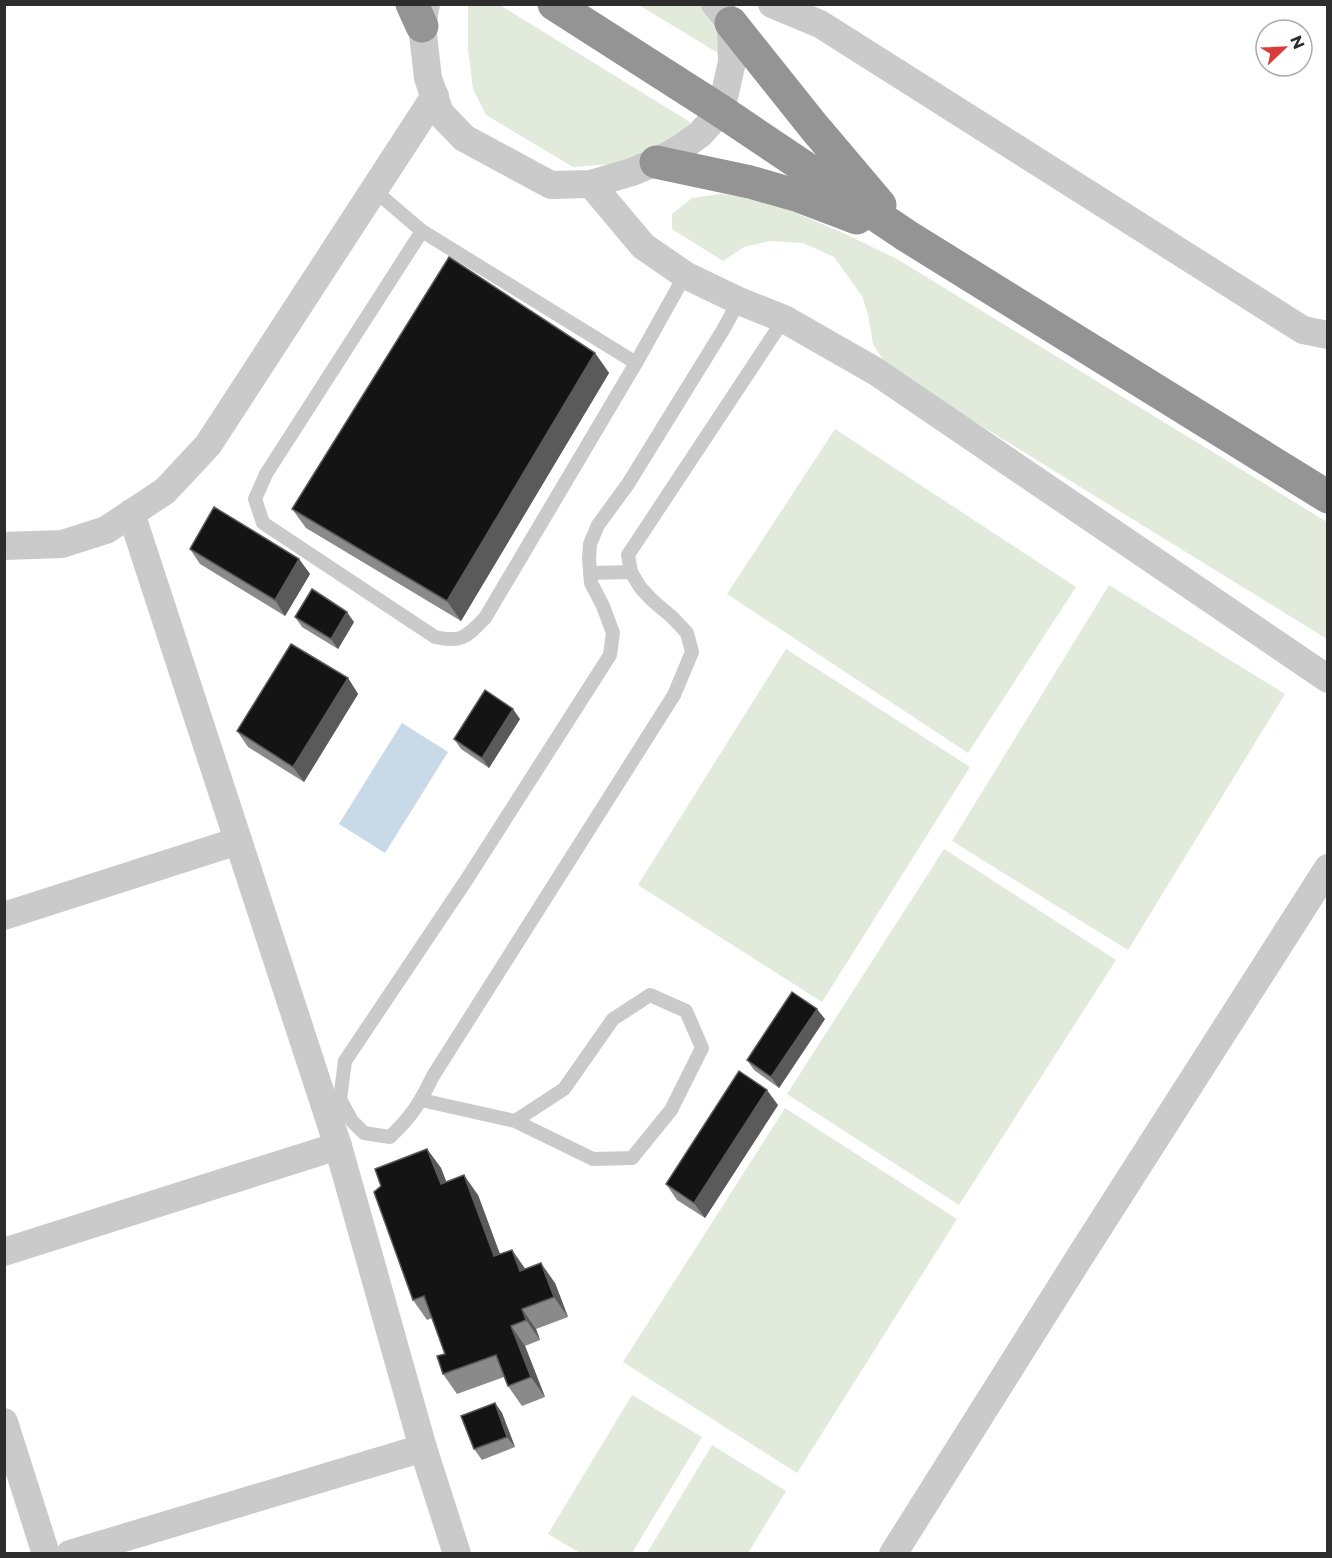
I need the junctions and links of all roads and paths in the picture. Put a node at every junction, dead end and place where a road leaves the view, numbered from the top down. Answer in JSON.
{"nodes":[{"id":1,"x":554,"y":4,"type":"edge"},
{"id":2,"x":772,"y":4,"type":"edge"},
{"id":3,"x":420,"y":12,"type":"edge"},
{"id":4,"x":723,"y":14,"type":"edge"},
{"id":5,"x":435,"y":96,"type":"junction"},
{"id":6,"x":721,"y":111,"type":"junction"},
{"id":7,"x":656,"y":162,"type":"junction"},
{"id":8,"x":591,"y":184,"type":"junction"},
{"id":9,"x":374,"y":190,"type":"junction"},
{"id":10,"x":422,"y":231,"type":"junction"},
{"id":11,"x":907,"y":236,"type":"junction"},
{"id":12,"x":685,"y":275,"type":"junction"},
{"id":13,"x":740,"y":301,"type":"junction"},
{"id":14,"x":784,"y":319,"type":"junction"},
{"id":15,"x":1328,"y":335,"type":"edge"},
{"id":16,"x":636,"y":363,"type":"junction"},
{"id":17,"x":1328,"y":497,"type":"edge"},
{"id":18,"x":131,"y":513,"type":"junction"},
{"id":19,"x":4,"y":546,"type":"edge"},
{"id":20,"x":631,"y":572,"type":"junction"},
{"id":21,"x":590,"y":573,"type":"junction"},
{"id":22,"x":1328,"y":679,"type":"edge"},
{"id":23,"x":238,"y":841,"type":"junction"},
{"id":24,"x":1328,"y":868,"type":"edge"},
{"id":25,"x":4,"y":916,"type":"edge"},
{"id":26,"x":421,"y":1100,"type":"junction"},
{"id":27,"x":515,"y":1121,"type":"junction"},
{"id":28,"x":338,"y":1146,"type":"junction"},
{"id":29,"x":4,"y":1252,"type":"edge"},
{"id":30,"x":4,"y":1422,"type":"edge"},
{"id":31,"x":423,"y":1448,"type":"junction"},
{"id":32,"x":46,"y":1554,"type":"edge"},
{"id":33,"x":70,"y":1554,"type":"edge"},
{"id":34,"x":457,"y":1554,"type":"edge"},
{"id":35,"x":893,"y":1554,"type":"edge"}],
"edges":[{"from":1,"to":6,"type":"highway"},
{"from":2,"to":15,"type":"street"},
{"from":3,"to":5,"type":"street"},
{"from":4,"to":6,"type":"street"},
{"from":4,"to":11,"type":"highway"},
{"from":5,"to":8,"type":"street"},
{"from":5,"to":9,"type":"street"},
{"from":6,"to":7,"type":"street"},
{"from":6,"to":11,"type":"highway"},
{"from":7,"to":8,"type":"street"},
{"from":7,"to":11,"type":"highway"},
{"from":8,"to":12,"type":"street"},
{"from":9,"to":10,"type":"lane"},
{"from":9,"to":18,"type":"street"},
{"from":10,"to":16,"type":"lane"},
{"from":10,"to":16,"type":"lane"},
{"from":11,"to":17,"type":"highway"},
{"from":12,"to":13,"type":"street"},
{"from":12,"to":16,"type":"lane"},
{"from":13,"to":14,"type":"street"},
{"from":13,"to":21,"type":"lane"},
{"from":14,"to":20,"type":"lane"},
{"from":14,"to":22,"type":"street"},
{"from":18,"to":19,"type":"street"},
{"from":18,"to":23,"type":"street"},
{"from":20,"to":21,"type":"lane"},
{"from":20,"to":26,"type":"lane"},
{"from":21,"to":26,"type":"lane"},
{"from":23,"to":25,"type":"street"},
{"from":23,"to":28,"type":"street"},
{"from":24,"to":35,"type":"street"},
{"from":26,"to":27,"type":"lane"},
{"from":27,"to":27,"type":"lane"},
{"from":28,"to":29,"type":"street"},
{"from":28,"to":31,"type":"street"},
{"from":30,"to":32,"type":"street"},
{"from":31,"to":33,"type":"street"},
{"from":31,"to":34,"type":"street"}]}
